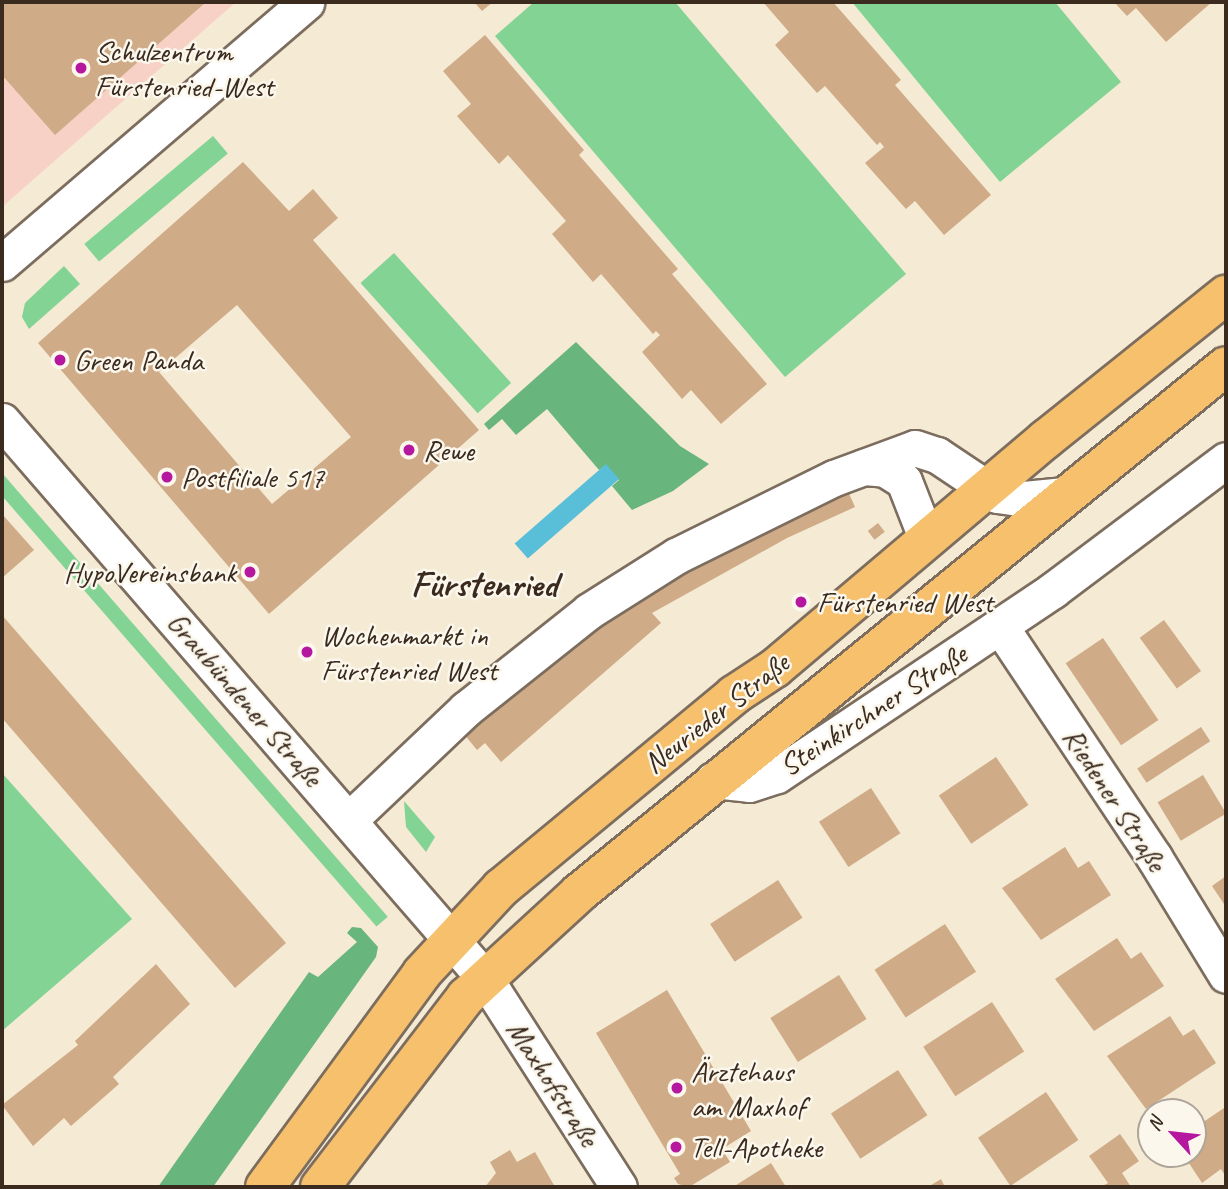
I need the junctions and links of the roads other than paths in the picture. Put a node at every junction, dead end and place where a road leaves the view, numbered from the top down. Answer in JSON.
{"nodes":[{"id":1,"x":306,"y":2,"type":"edge"},
{"id":2,"x":2,"y":263,"type":"edge"},
{"id":3,"x":1226,"y":295,"type":"edge"},
{"id":4,"x":1226,"y":366,"type":"edge"},
{"id":5,"x":2,"y":421,"type":"edge"},
{"id":6,"x":1226,"y":460,"type":"edge"},
{"id":7,"x":864,"y":467,"type":"junction"},
{"id":8,"x":986,"y":490,"type":"junction"},
{"id":9,"x":1065,"y":495,"type":"junction"},
{"id":10,"x":926,"y":540,"type":"junction"},
{"id":11,"x":1000,"y":626,"type":"junction"},
{"id":12,"x":713,"y":780,"type":"junction"},
{"id":13,"x":350,"y":819,"type":"junction"},
{"id":14,"x":452,"y":938,"type":"junction"},
{"id":15,"x":1226,"y":975,"type":"edge"},
{"id":16,"x":485,"y":980,"type":"junction"},
{"id":17,"x":265,"y":1187,"type":"edge"},
{"id":18,"x":320,"y":1187,"type":"edge"},
{"id":19,"x":619,"y":1187,"type":"edge"}],
"edges":[{"from":1,"to":2,"type":"street"},
{"from":3,"to":8,"type":"main road","name":"Neurieder Straße"},
{"from":4,"to":9,"type":"main road","name":"Neurieder Straße"},
{"from":5,"to":13,"type":"street","name":"Graubündener Straße"},
{"from":6,"to":11,"type":"street","name":"Steinkirchner Straße"},
{"from":7,"to":8,"type":"street"},
{"from":7,"to":10,"type":"street"},
{"from":7,"to":13,"type":"street"},
{"from":8,"to":9,"type":"street"},
{"from":8,"to":10,"type":"main road","name":"Neurieder Straße"},
{"from":9,"to":12,"type":"main road","name":"Neurieder Straße"},
{"from":10,"to":14,"type":"main road","name":"Neurieder Straße"},
{"from":11,"to":12,"type":"street","name":"Steinkirchner Straße"},
{"from":11,"to":15,"type":"street","name":"Riedener Straße"},
{"from":12,"to":16,"type":"main road","name":"Neurieder Straße"},
{"from":13,"to":14,"type":"street","name":"Graubündener Straße"},
{"from":14,"to":16,"type":"street","name":"Graubündener Straße"},
{"from":14,"to":17,"type":"main road","name":"Neurieder Straße"},
{"from":16,"to":18,"type":"main road","name":"Neurieder Straße"},
{"from":16,"to":19,"type":"street","name":"Maxhofstraße"}]}
